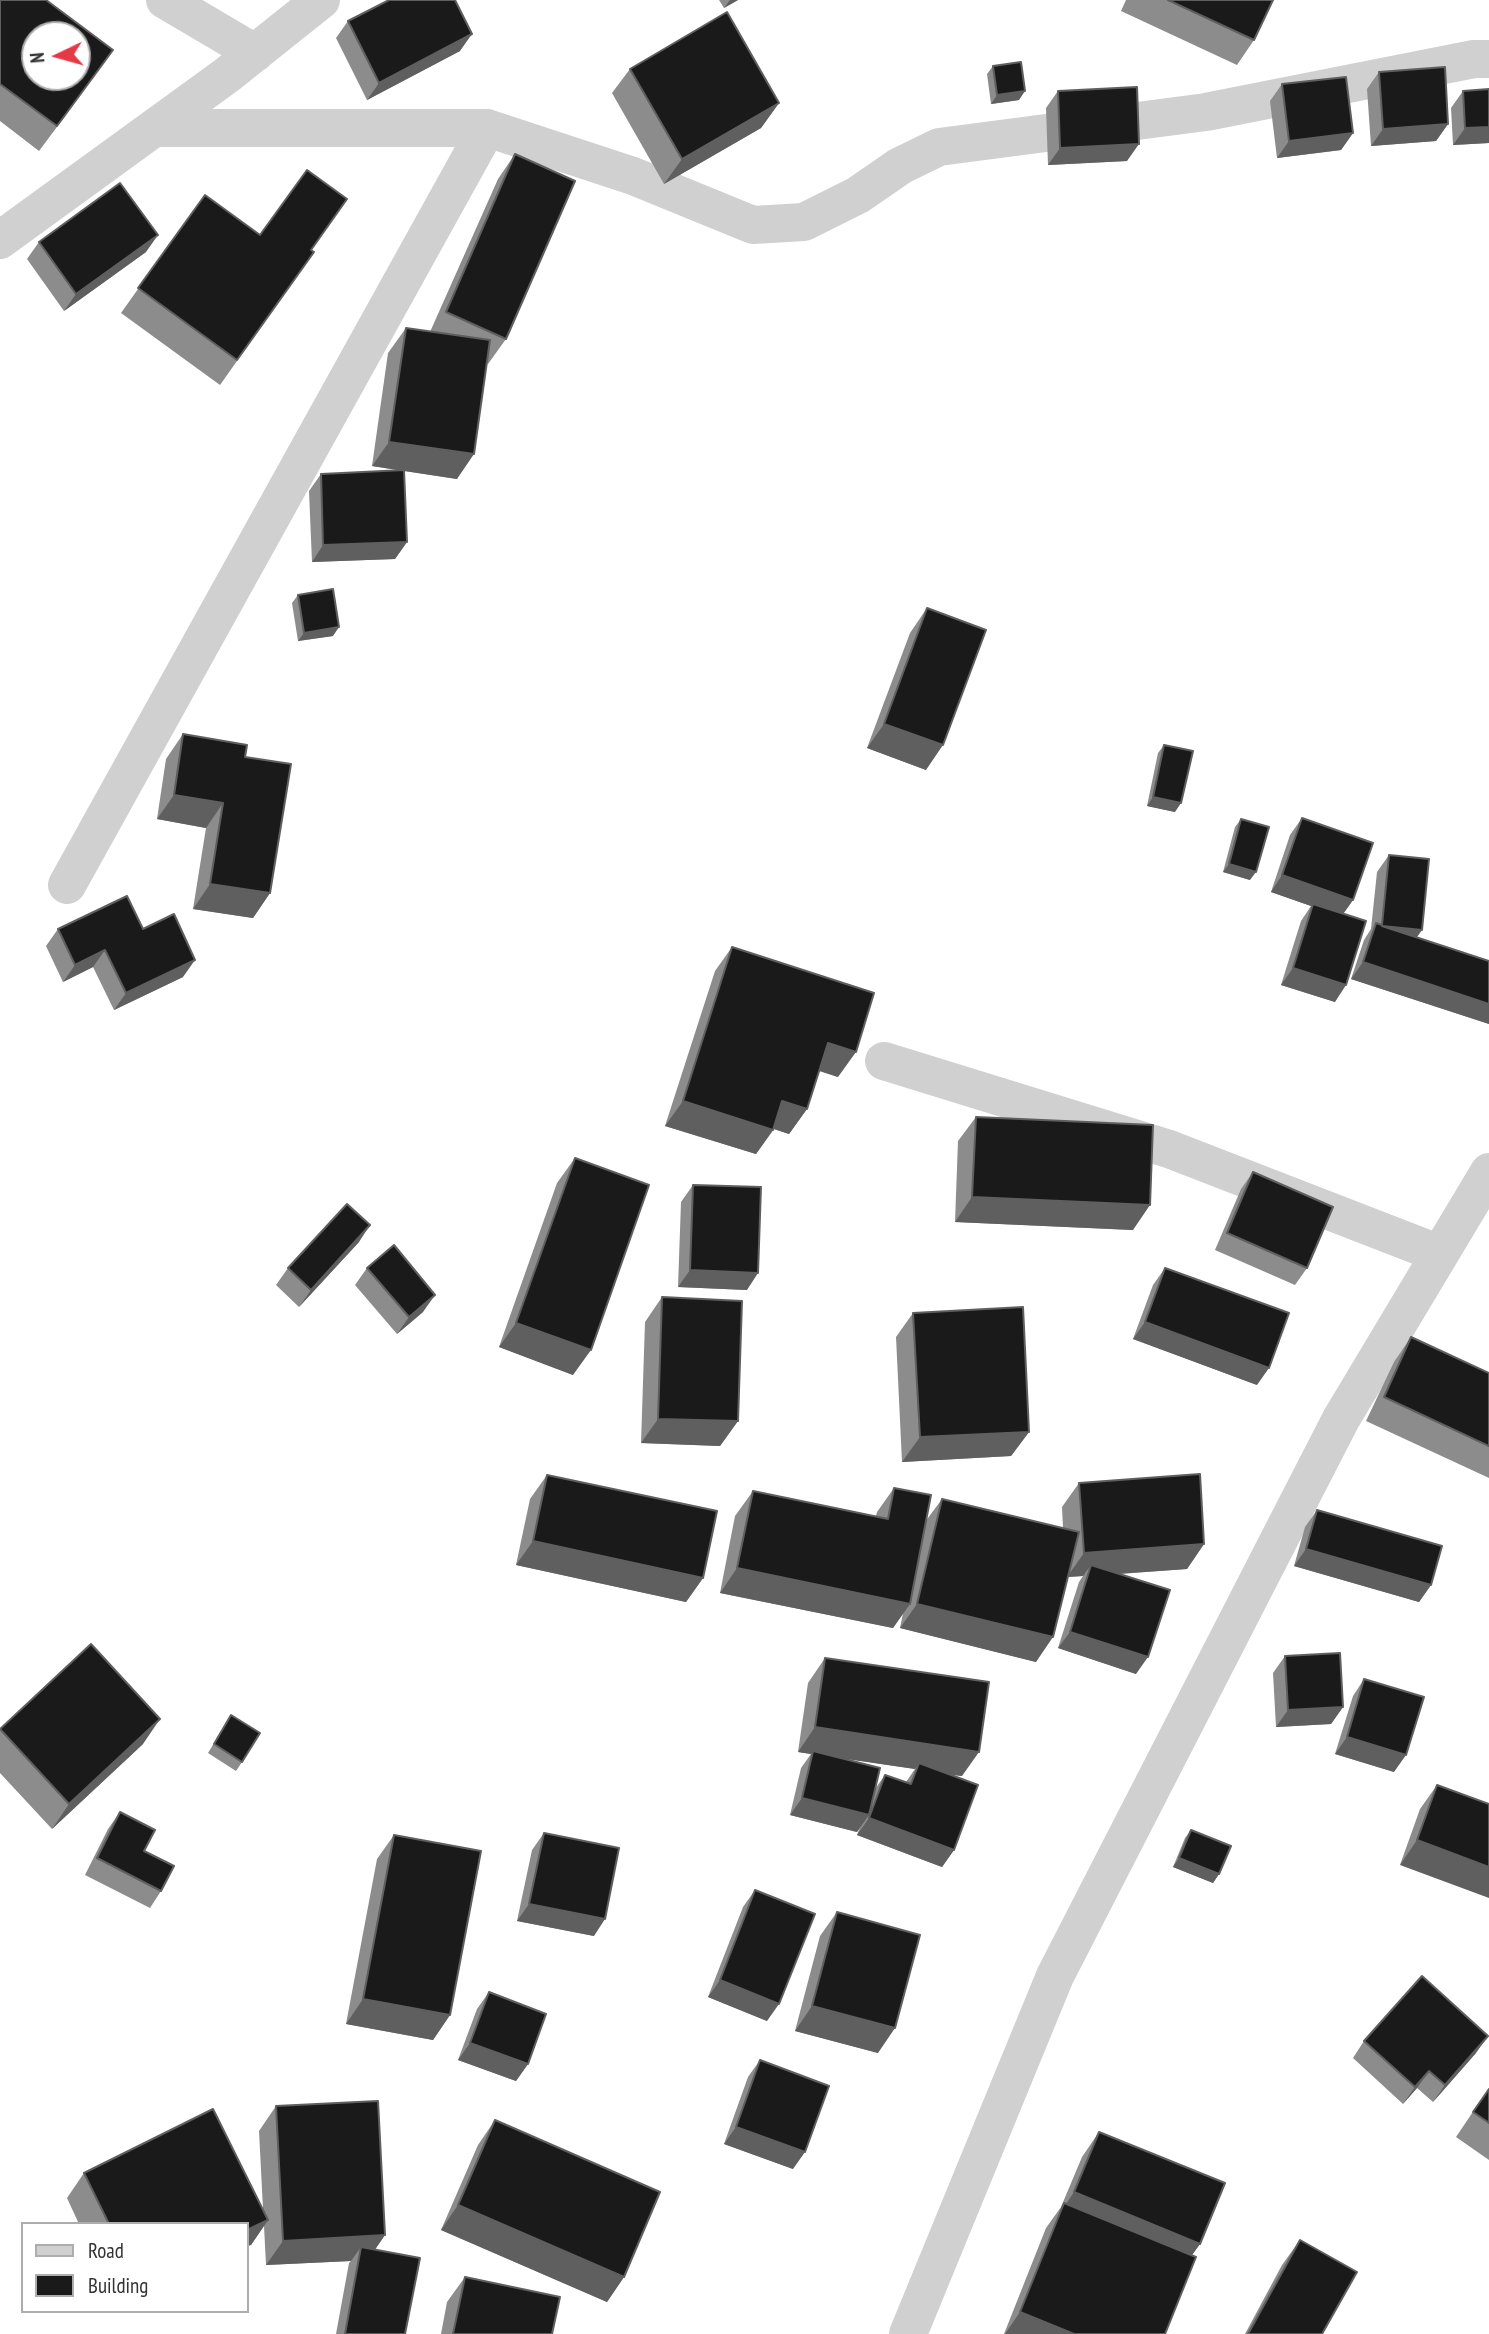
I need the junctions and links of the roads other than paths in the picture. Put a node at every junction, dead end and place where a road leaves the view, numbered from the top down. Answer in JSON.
{"nodes":[{"id":1,"x":164,"y":0,"type":"edge"},
{"id":2,"x":321,"y":0,"type":"edge"},
{"id":3,"x":255,"y":53,"type":"junction"},
{"id":4,"x":1489,"y":59,"type":"edge"},
{"id":5,"x":155,"y":128,"type":"junction"},
{"id":6,"x":487,"y":128,"type":"junction"},
{"id":7,"x":0,"y":240,"type":"edge"},
{"id":8,"x":67,"y":885,"type":"dead end"},
{"id":9,"x":884,"y":1061,"type":"dead end"},
{"id":10,"x":1489,"y":1172,"type":"edge"},
{"id":11,"x":1440,"y":1254,"type":"junction"},
{"id":12,"x":908,"y":2334,"type":"edge"}],
"edges":[{"from":1,"to":3,"type":"street"},
{"from":2,"to":3,"type":"street"},
{"from":3,"to":5,"type":"street"},
{"from":4,"to":6,"type":"street"},
{"from":5,"to":6,"type":"street"},
{"from":5,"to":7,"type":"street"},
{"from":6,"to":8,"type":"street"},
{"from":9,"to":11,"type":"street"},
{"from":10,"to":11,"type":"street"},
{"from":11,"to":12,"type":"street"}]}
